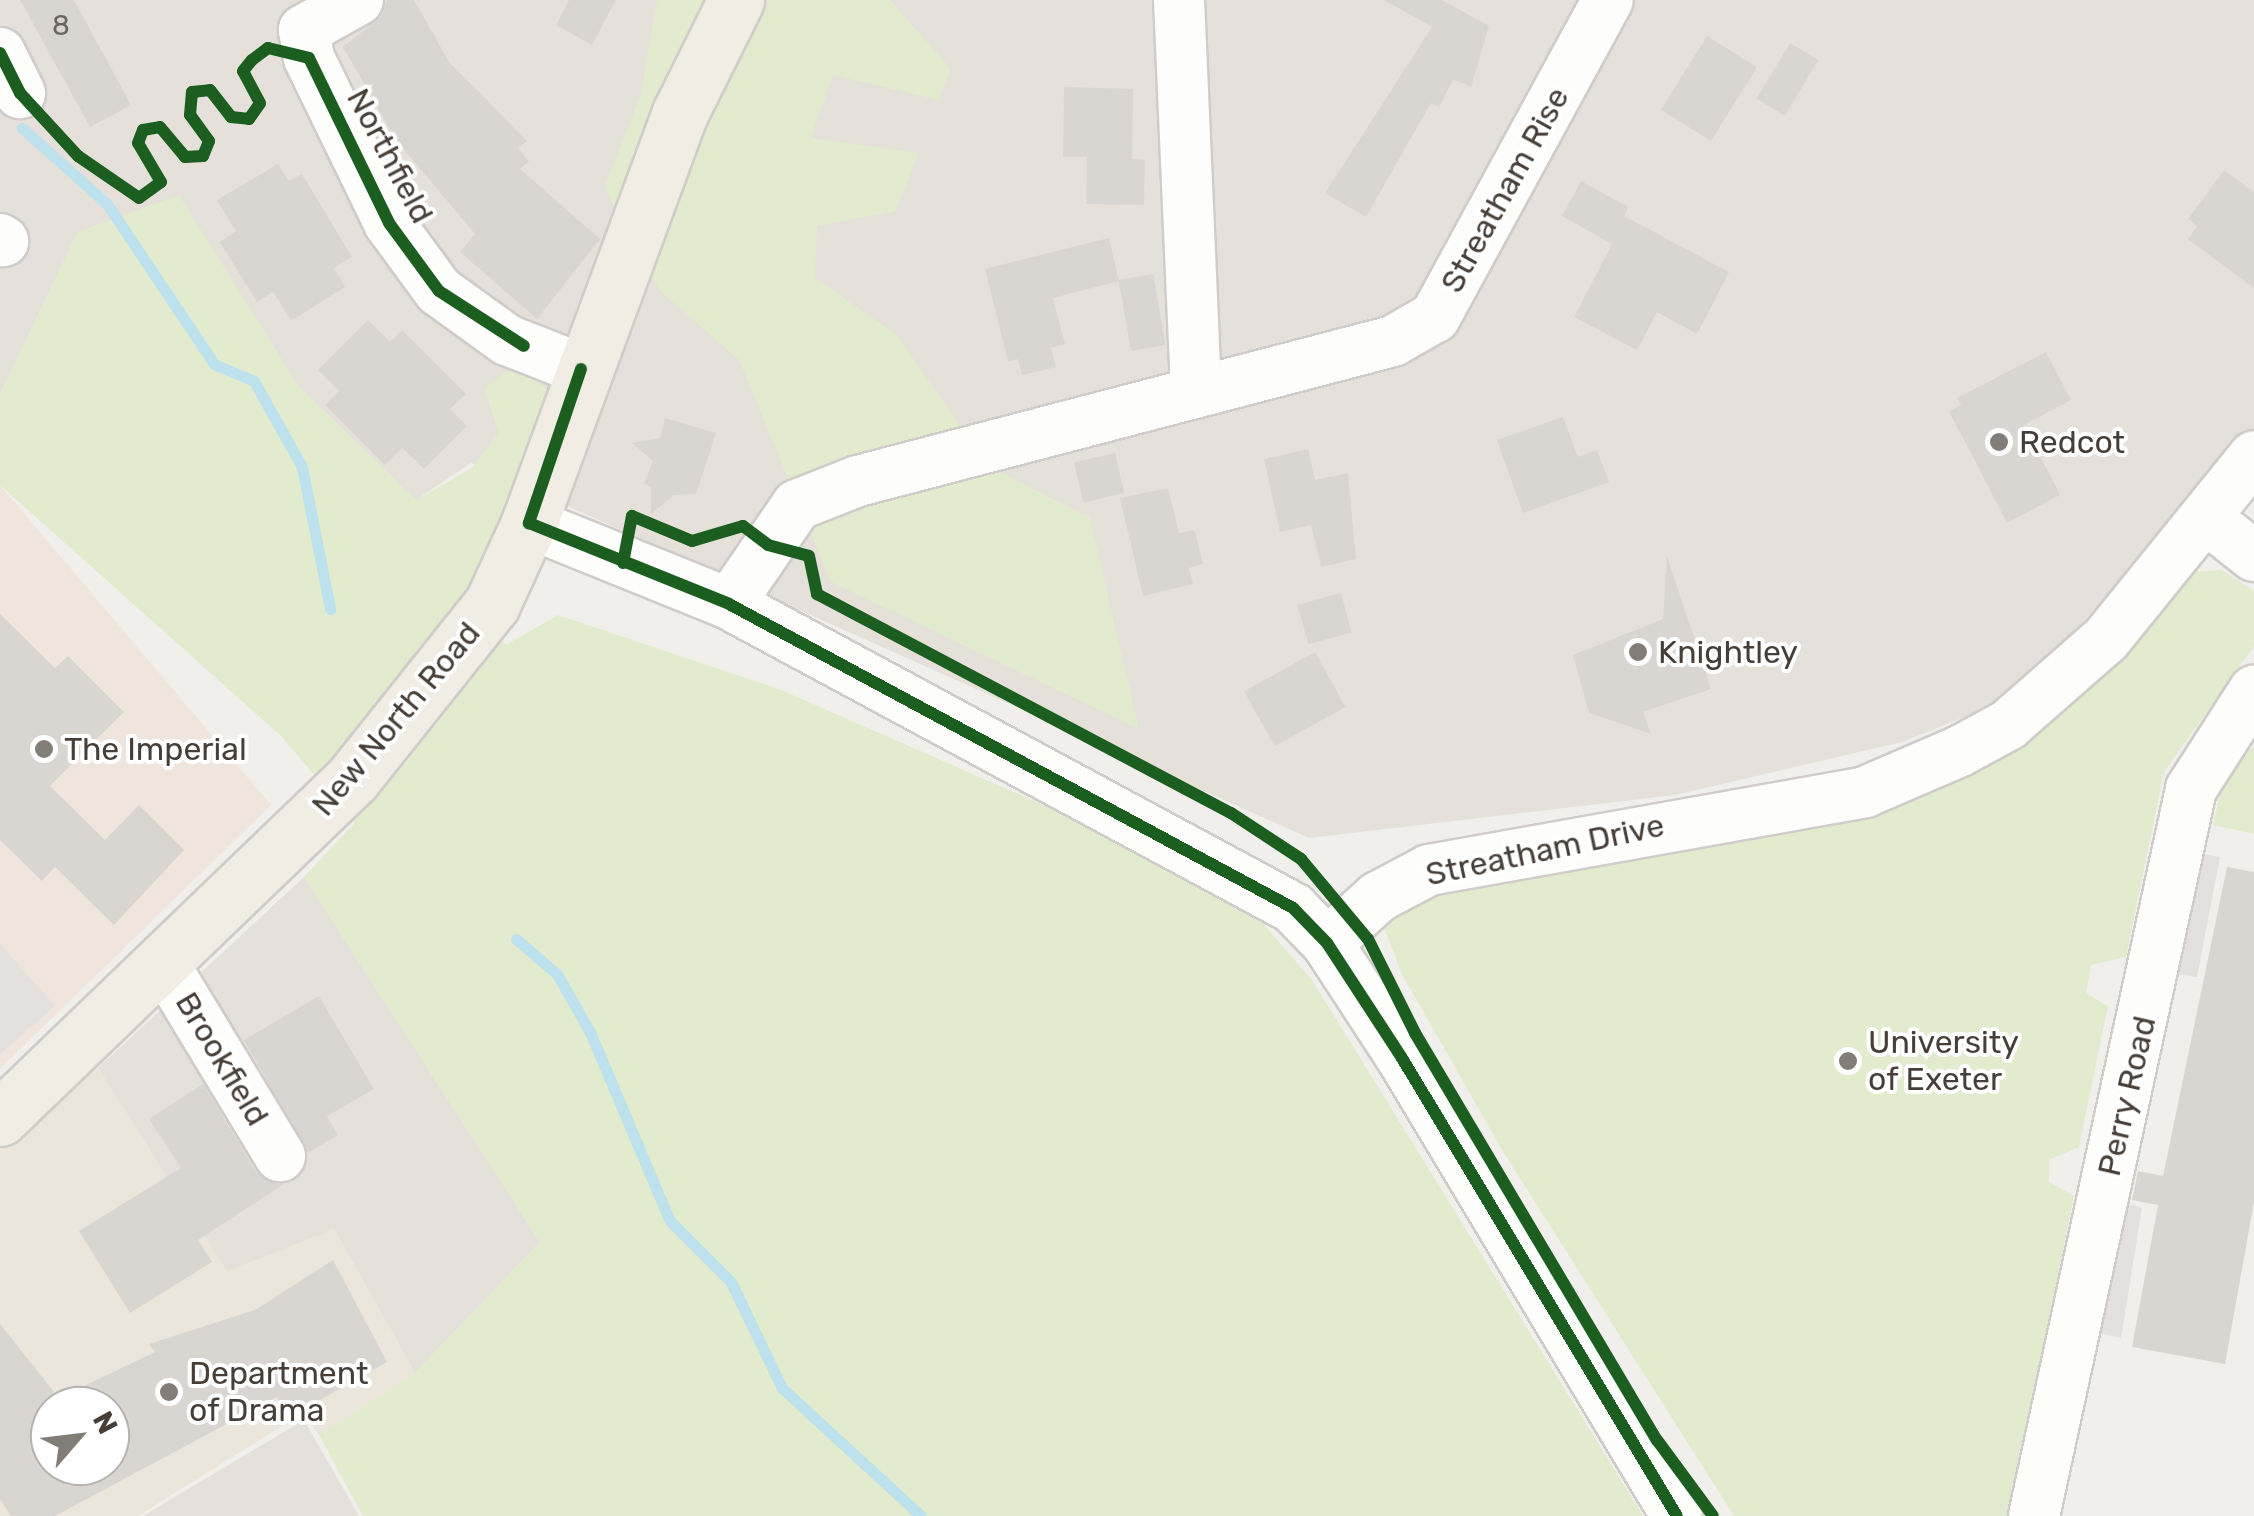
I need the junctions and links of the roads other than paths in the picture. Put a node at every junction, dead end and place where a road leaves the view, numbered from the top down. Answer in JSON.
{"nodes":[{"id":1,"x":358,"y":0,"type":"edge"},
{"id":2,"x":736,"y":0,"type":"edge"},
{"id":3,"x":1179,"y":0,"type":"edge"},
{"id":4,"x":1608,"y":0,"type":"edge"},
{"id":5,"x":582,"y":369,"type":"junction"},
{"id":6,"x":1196,"y":394,"type":"junction"},
{"id":7,"x":2254,"y":456,"type":"edge"},
{"id":8,"x":2206,"y":518,"type":"junction"},
{"id":9,"x":529,"y":523,"type":"junction"},
{"id":10,"x":2254,"y":556,"type":"edge"},
{"id":11,"x":729,"y":604,"type":"junction"},
{"id":12,"x":2254,"y":691,"type":"edge"},
{"id":13,"x":1327,"y":943,"type":"junction"},
{"id":14,"x":163,"y":963,"type":"junction"},
{"id":15,"x":0,"y":1118,"type":"edge"},
{"id":16,"x":280,"y":1156,"type":"dead end"},
{"id":17,"x":1677,"y":1516,"type":"edge"},
{"id":18,"x":2034,"y":1516,"type":"edge"}],
"edges":[{"from":1,"to":5,"type":"street","name":"Northfield"},
{"from":2,"to":5,"type":"main road","name":"New North Road"},
{"from":3,"to":6,"type":"street"},
{"from":4,"to":6,"type":"street","name":"Streatham Rise"},
{"from":5,"to":9,"type":"main road","name":"New North Road"},
{"from":6,"to":11,"type":"street","name":"Streatham Rise"},
{"from":7,"to":8,"type":"street","name":"Streatham Drive"},
{"from":8,"to":10,"type":"street"},
{"from":8,"to":13,"type":"street","name":"Streatham Drive"},
{"from":9,"to":11,"type":"street"},
{"from":9,"to":14,"type":"main road","name":"New North Road"},
{"from":11,"to":13,"type":"street"},
{"from":12,"to":18,"type":"street","name":"Perry Road"},
{"from":13,"to":17,"type":"street"},
{"from":14,"to":15,"type":"main road","name":"New North Road"},
{"from":14,"to":16,"type":"street","name":"Brookfield"}]}
